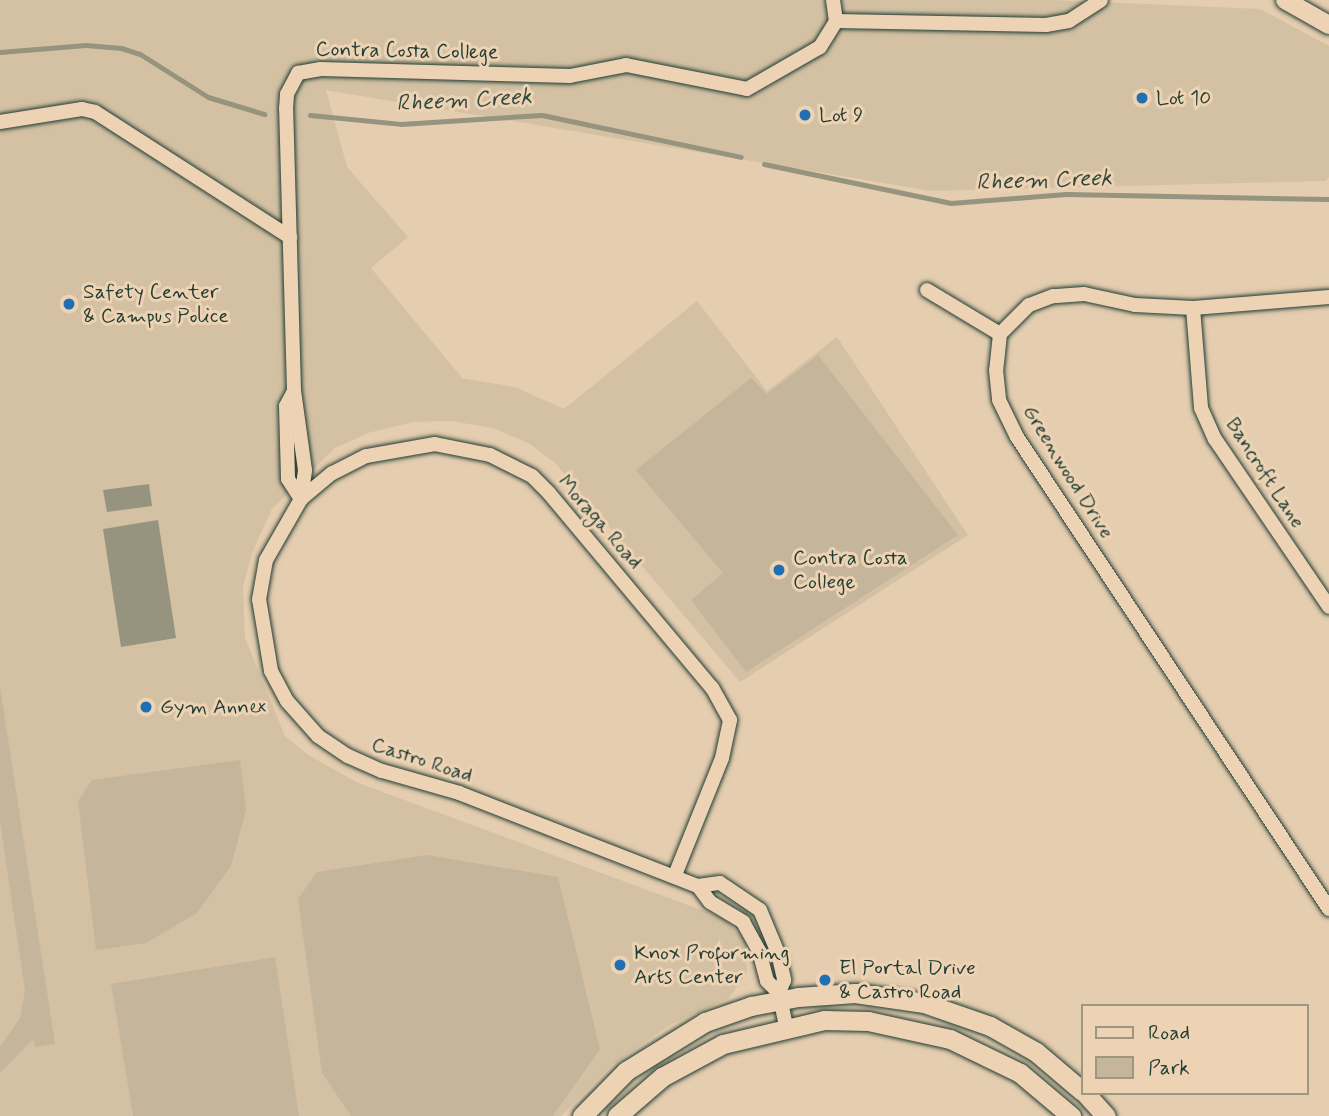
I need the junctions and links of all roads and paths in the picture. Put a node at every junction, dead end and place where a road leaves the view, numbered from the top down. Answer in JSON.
{"nodes":[{"id":1,"x":833,"y":0,"type":"edge"},
{"id":2,"x":1101,"y":0,"type":"edge"},
{"id":3,"x":1284,"y":0,"type":"edge"},
{"id":4,"x":836,"y":21,"type":"junction"},
{"id":5,"x":1329,"y":24,"type":"edge"},
{"id":6,"x":0,"y":122,"type":"edge"},
{"id":7,"x":290,"y":237,"type":"junction"},
{"id":8,"x":926,"y":290,"type":"dead end"},
{"id":9,"x":1329,"y":297,"type":"edge"},
{"id":10,"x":1193,"y":308,"type":"junction"},
{"id":11,"x":1000,"y":334,"type":"junction"},
{"id":12,"x":301,"y":499,"type":"junction"},
{"id":13,"x":266,"y":560,"type":"joint"},
{"id":14,"x":1329,"y":607,"type":"edge"},
{"id":15,"x":674,"y":875,"type":"junction"},
{"id":16,"x":698,"y":886,"type":"junction"},
{"id":17,"x":1329,"y":909,"type":"edge"},
{"id":18,"x":779,"y":997,"type":"junction"},
{"id":19,"x":786,"y":1026,"type":"junction"},
{"id":20,"x":1080,"y":1089,"type":"edge"},
{"id":21,"x":1087,"y":1095,"type":"edge"},
{"id":22,"x":582,"y":1116,"type":"edge"},
{"id":23,"x":617,"y":1116,"type":"edge"},
{"id":24,"x":1071,"y":1116,"type":"edge"},
{"id":25,"x":1106,"y":1116,"type":"edge"}],
"edges":[{"from":1,"to":4,"type":"street"},
{"from":2,"to":4,"type":"street"},
{"from":3,"to":5,"type":"street"},
{"from":4,"to":7,"type":"street","name":"Contra Costa College"},
{"from":6,"to":7,"type":"street"},
{"from":7,"to":12,"type":"street","name":"Contra Costa College"},
{"from":8,"to":11,"type":"street"},
{"from":9,"to":10,"type":"street"},
{"from":10,"to":11,"type":"street"},
{"from":10,"to":14,"type":"street","name":"Bancroft Lane"},
{"from":11,"to":17,"type":"street","name":"Greenwood Drive"},
{"from":12,"to":13,"type":"street","name":"Moraga Road"},
{"from":12,"to":15,"type":"street","name":"Moraga Road"},
{"from":13,"to":15,"type":"street","name":"Castro Road"},
{"from":15,"to":16,"type":"street","name":"Castro Road"},
{"from":16,"to":18,"type":"street","name":"Castro Road"},
{"from":16,"to":18,"type":"street","name":"Castro Road"},
{"from":18,"to":19,"type":"street","name":"Castro Road"},
{"from":18,"to":20,"type":"main road"},
{"from":18,"to":22,"type":"main road"},
{"from":19,"to":23,"type":"main road"},
{"from":19,"to":24,"type":"main road"},
{"from":21,"to":25,"type":"main road"}]}
